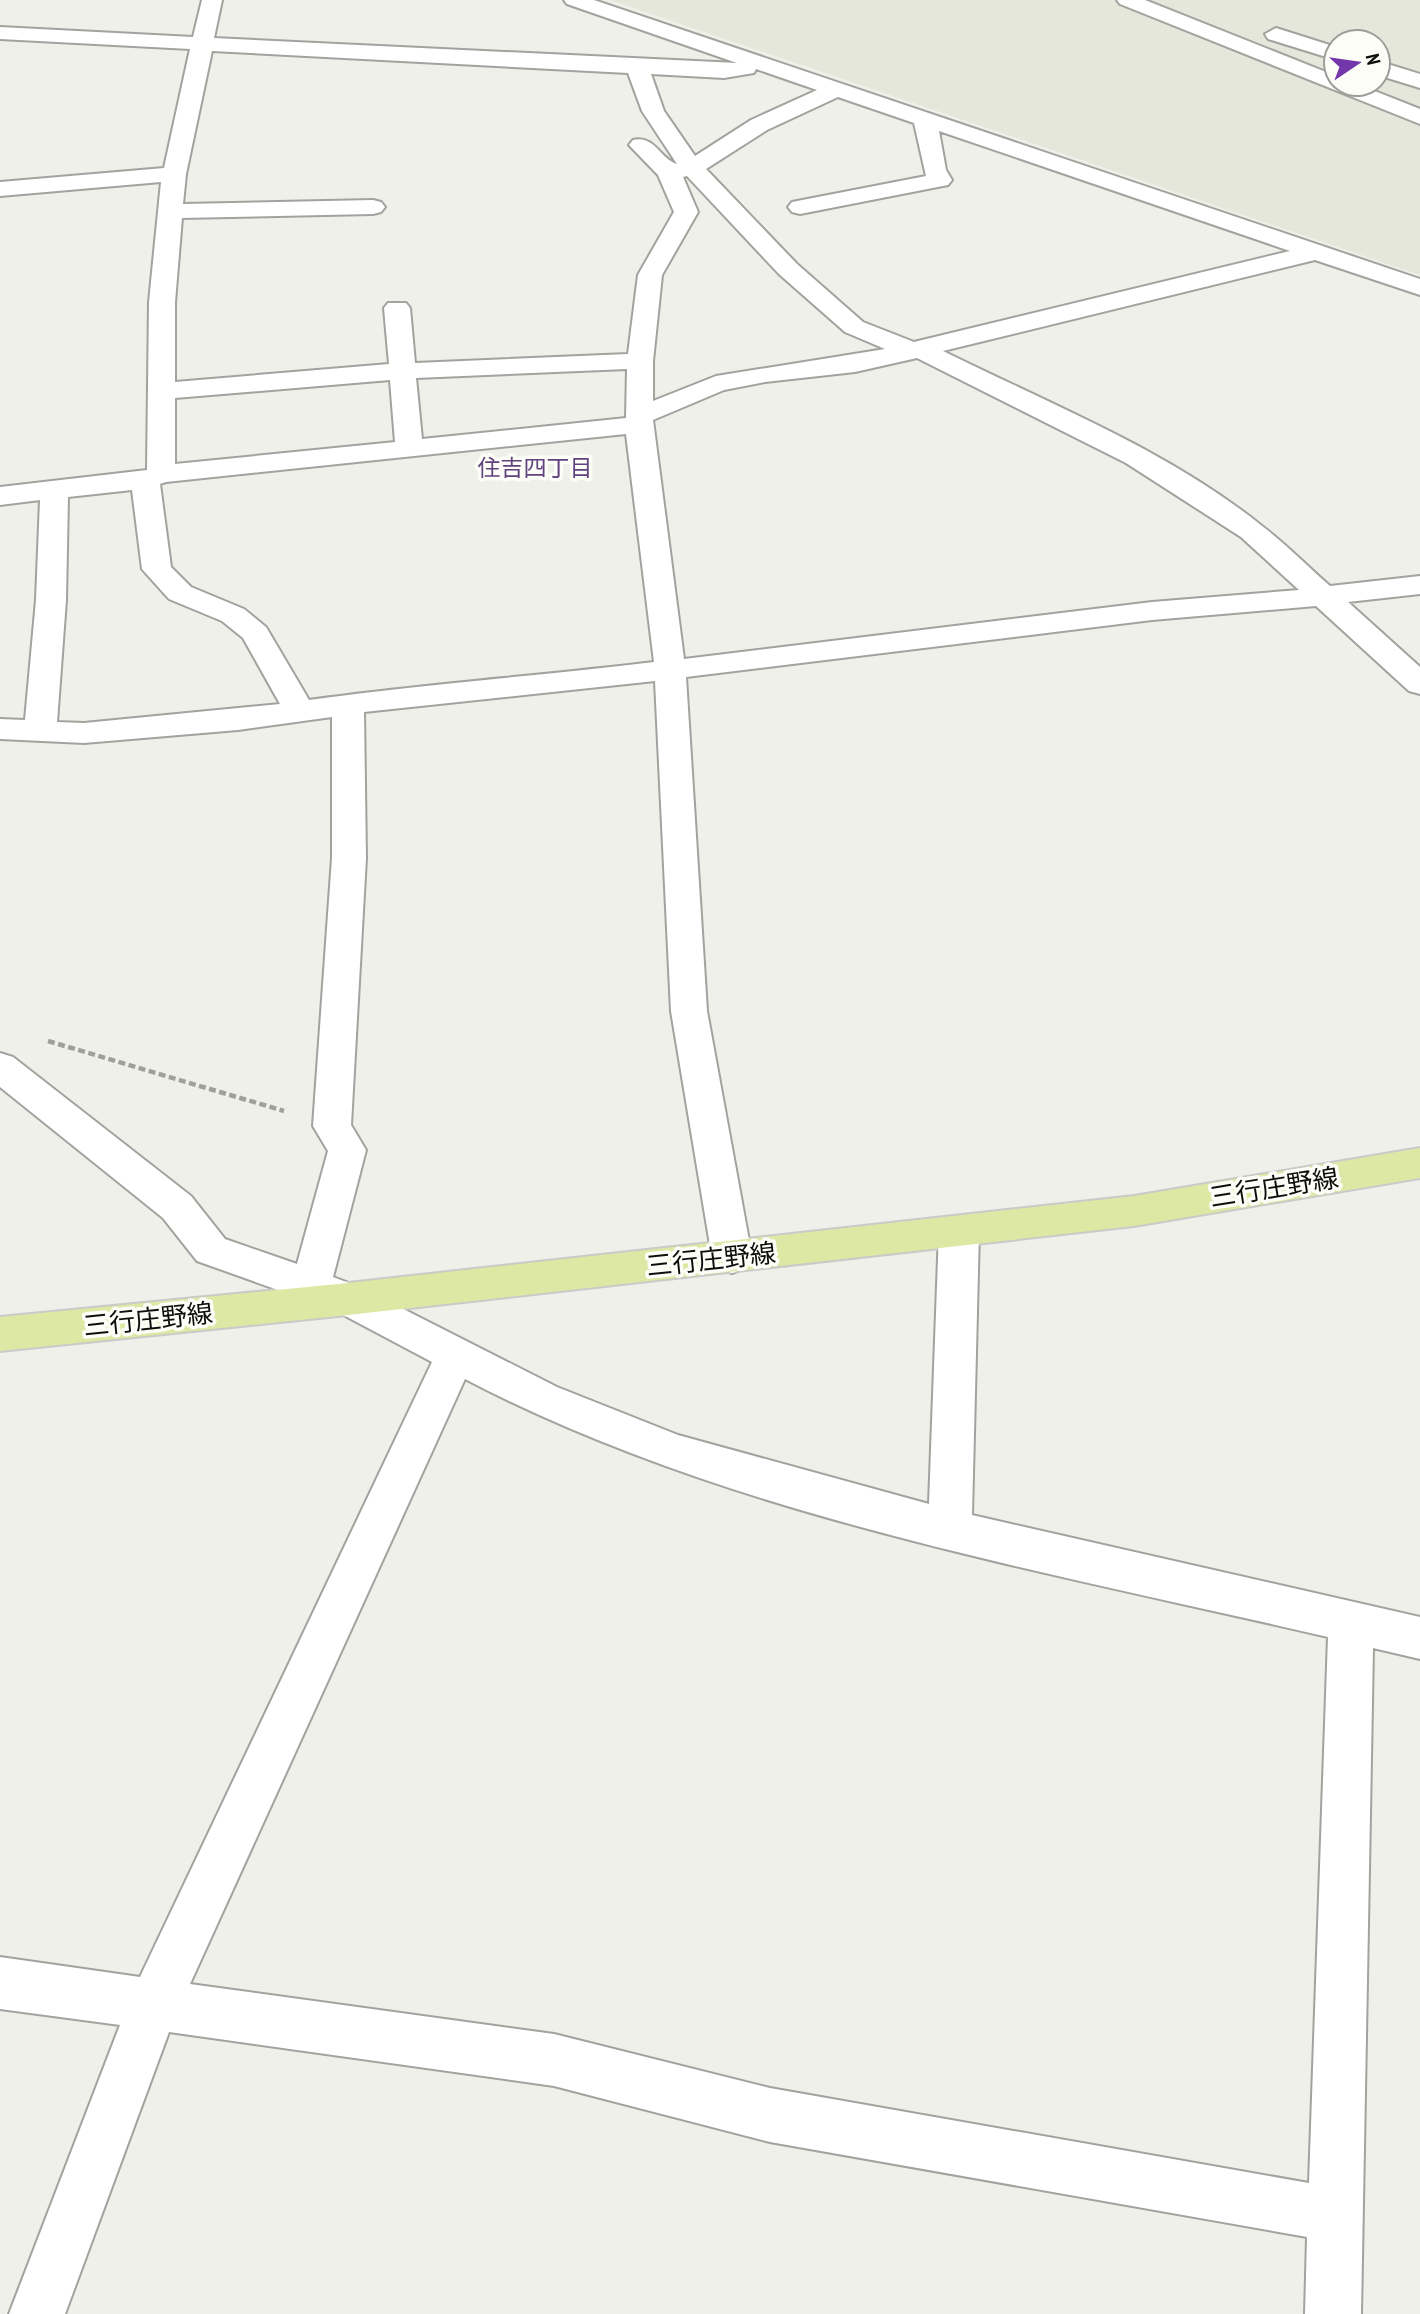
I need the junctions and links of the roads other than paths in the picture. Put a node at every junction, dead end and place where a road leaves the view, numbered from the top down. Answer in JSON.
{"nodes":[{"id":1,"x":212,"y":0,"type":"edge"},
{"id":2,"x":575,"y":0,"type":"edge"},
{"id":3,"x":1127,"y":0,"type":"edge"},
{"id":4,"x":1260,"y":29,"type":"dead end"},
{"id":5,"x":0,"y":35,"type":"edge"},
{"id":6,"x":202,"y":44,"type":"junction"},
{"id":7,"x":1322,"y":49,"type":"edge"},
{"id":8,"x":766,"y":65,"type":"junction"},
{"id":9,"x":637,"y":66,"type":"junction"},
{"id":10,"x":1392,"y":72,"type":"edge"},
{"id":11,"x":1322,"y":78,"type":"edge"},
{"id":12,"x":1420,"y":81,"type":"edge"},
{"id":13,"x":836,"y":89,"type":"junction"},
{"id":14,"x":1372,"y":98,"type":"edge"},
{"id":15,"x":1420,"y":117,"type":"edge"},
{"id":16,"x":925,"y":119,"type":"junction"},
{"id":17,"x":641,"y":145,"type":"dead end"},
{"id":18,"x":680,"y":170,"type":"junction"},
{"id":19,"x":174,"y":174,"type":"junction"},
{"id":20,"x":0,"y":189,"type":"edge"},
{"id":21,"x":373,"y":207,"type":"dead end"},
{"id":22,"x":800,"y":207,"type":"dead end"},
{"id":23,"x":171,"y":211,"type":"junction"},
{"id":24,"x":1316,"y":252,"type":"junction"},
{"id":25,"x":1420,"y":288,"type":"edge"},
{"id":26,"x":397,"y":308,"type":"dead end"},
{"id":27,"x":917,"y":350,"type":"junction"},
{"id":28,"x":639,"y":361,"type":"junction"},
{"id":29,"x":403,"y":371,"type":"junction"},
{"id":30,"x":163,"y":391,"type":"junction"},
{"id":31,"x":639,"y":420,"type":"junction"},
{"id":32,"x":409,"y":447,"type":"junction"},
{"id":33,"x":153,"y":477,"type":"junction"},
{"id":34,"x":54,"y":491,"type":"junction"},
{"id":35,"x":0,"y":496,"type":"edge"},
{"id":36,"x":1420,"y":585,"type":"edge"},
{"id":37,"x":1322,"y":597,"type":"junction"},
{"id":38,"x":670,"y":670,"type":"junction"},
{"id":39,"x":1420,"y":684,"type":"edge"},
{"id":40,"x":348,"y":706,"type":"junction"},
{"id":41,"x":301,"y":713,"type":"junction"},
{"id":42,"x":0,"y":729,"type":"edge"},
{"id":43,"x":40,"y":732,"type":"junction"},
{"id":44,"x":0,"y":1067,"type":"edge"},
{"id":45,"x":1420,"y":1163,"type":"edge"},
{"id":46,"x":960,"y":1231,"type":"junction"},
{"id":47,"x":732,"y":1257,"type":"junction"},
{"id":48,"x":330,"y":1292,"type":"junction"},
{"id":49,"x":0,"y":1334,"type":"edge"},
{"id":50,"x":456,"y":1354,"type":"junction"},
{"id":51,"x":950,"y":1529,"type":"junction"},
{"id":52,"x":1351,"y":1622,"type":"junction"},
{"id":53,"x":1420,"y":1638,"type":"edge"},
{"id":54,"x":0,"y":1983,"type":"edge"},
{"id":55,"x":153,"y":2006,"type":"junction"},
{"id":56,"x":1335,"y":2215,"type":"junction"},
{"id":57,"x":37,"y":2314,"type":"edge"},
{"id":58,"x":1333,"y":2314,"type":"edge"}],
"edges":[{"from":1,"to":6,"type":"street"},
{"from":2,"to":8,"type":"street"},
{"from":3,"to":11,"type":"street"},
{"from":4,"to":7,"type":"street"},
{"from":5,"to":6,"type":"street"},
{"from":6,"to":9,"type":"street"},
{"from":6,"to":19,"type":"street"},
{"from":8,"to":9,"type":"street"},
{"from":8,"to":13,"type":"street"},
{"from":9,"to":18,"type":"street"},
{"from":10,"to":12,"type":"street"},
{"from":13,"to":16,"type":"street"},
{"from":13,"to":18,"type":"street"},
{"from":14,"to":15,"type":"street"},
{"from":16,"to":22,"type":"street"},
{"from":16,"to":24,"type":"street"},
{"from":17,"to":18,"type":"street"},
{"from":18,"to":27,"type":"street"},
{"from":18,"to":28,"type":"street"},
{"from":19,"to":20,"type":"street"},
{"from":19,"to":23,"type":"street"},
{"from":21,"to":23,"type":"street"},
{"from":23,"to":30,"type":"street"},
{"from":24,"to":25,"type":"street"},
{"from":24,"to":27,"type":"street"},
{"from":26,"to":29,"type":"street"},
{"from":27,"to":31,"type":"street"},
{"from":27,"to":37,"type":"street"},
{"from":28,"to":29,"type":"street"},
{"from":28,"to":31,"type":"street"},
{"from":29,"to":30,"type":"street"},
{"from":29,"to":32,"type":"street"},
{"from":30,"to":33,"type":"street"},
{"from":31,"to":32,"type":"street"},
{"from":31,"to":38,"type":"street"},
{"from":32,"to":33,"type":"street"},
{"from":33,"to":34,"type":"street"},
{"from":33,"to":41,"type":"street"},
{"from":34,"to":35,"type":"street"},
{"from":34,"to":43,"type":"street"},
{"from":36,"to":37,"type":"street"},
{"from":37,"to":38,"type":"street"},
{"from":37,"to":39,"type":"street"},
{"from":38,"to":40,"type":"street"},
{"from":38,"to":47,"type":"street"},
{"from":40,"to":41,"type":"street"},
{"from":40,"to":48,"type":"street"},
{"from":41,"to":43,"type":"street"},
{"from":42,"to":43,"type":"street"},
{"from":44,"to":48,"type":"street"},
{"from":45,"to":46,"type":"main road","name":"三行庄野線"},
{"from":46,"to":47,"type":"main road","name":"三行庄野線"},
{"from":46,"to":51,"type":"street"},
{"from":47,"to":48,"type":"main road","name":"三行庄野線"},
{"from":48,"to":49,"type":"main road","name":"三行庄野線"},
{"from":48,"to":50,"type":"street"},
{"from":50,"to":51,"type":"street"},
{"from":50,"to":55,"type":"street"},
{"from":51,"to":52,"type":"street"},
{"from":52,"to":53,"type":"street"},
{"from":52,"to":56,"type":"street"},
{"from":54,"to":55,"type":"street"},
{"from":55,"to":56,"type":"street"},
{"from":55,"to":57,"type":"street"},
{"from":56,"to":58,"type":"street"}]}
